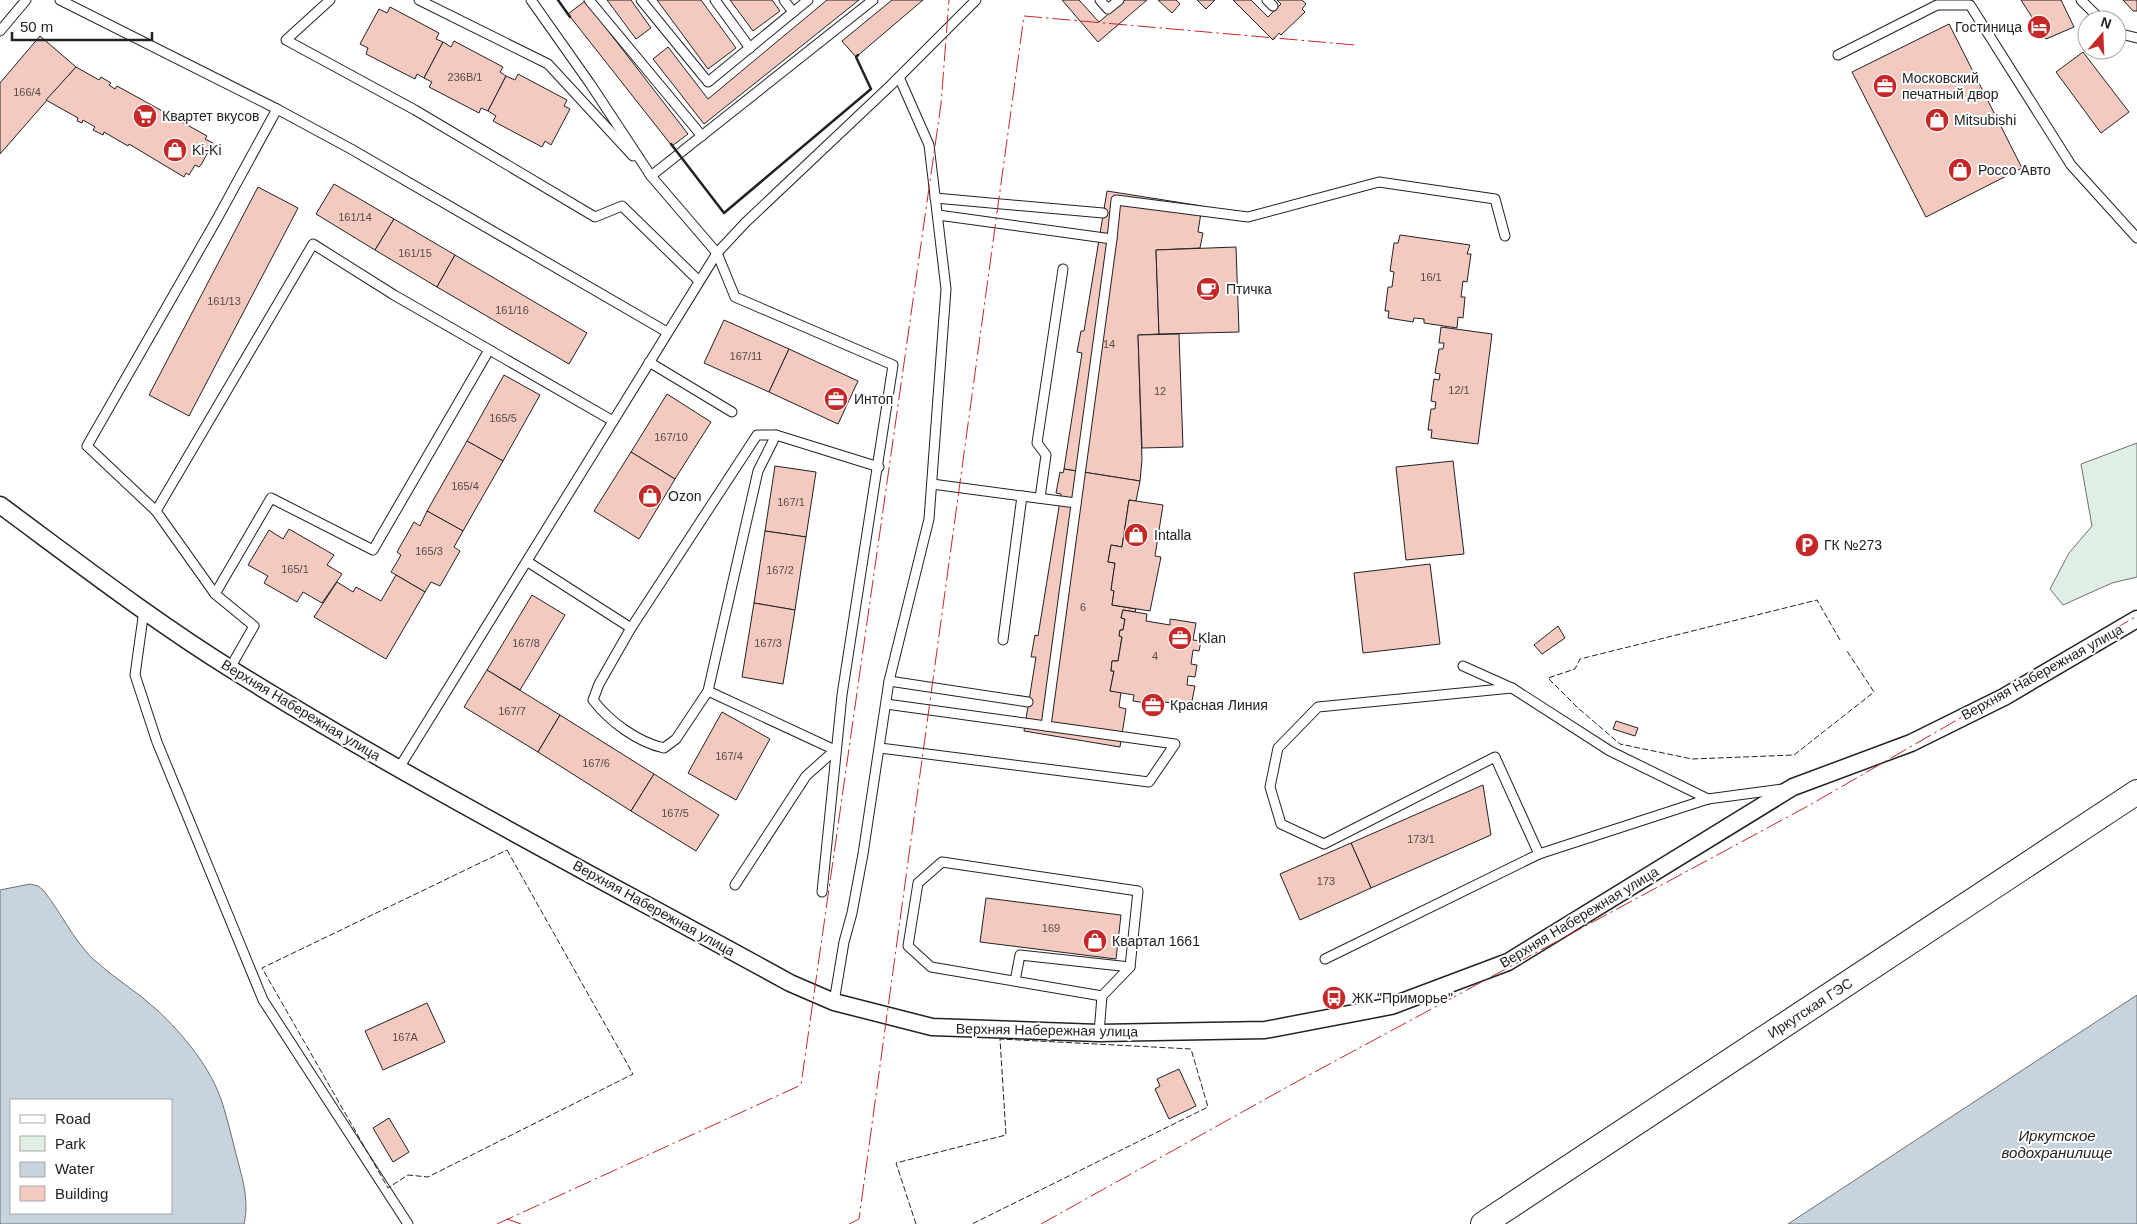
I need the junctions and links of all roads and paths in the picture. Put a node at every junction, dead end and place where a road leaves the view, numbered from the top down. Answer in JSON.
{"nodes":[{"id":1,"x":26,"y":0,"type":"edge"},
{"id":2,"x":60,"y":0,"type":"edge"},
{"id":3,"x":330,"y":0,"type":"edge"},
{"id":4,"x":419,"y":0,"type":"edge"},
{"id":5,"x":531,"y":0,"type":"edge"},
{"id":6,"x":589,"y":0,"type":"edge"},
{"id":7,"x":641,"y":0,"type":"edge"},
{"id":8,"x":715,"y":0,"type":"edge"},
{"id":9,"x":784,"y":0,"type":"edge"},
{"id":10,"x":808,"y":0,"type":"edge"},
{"id":11,"x":873,"y":0,"type":"edge"},
{"id":12,"x":976,"y":0,"type":"edge"},
{"id":13,"x":1100,"y":0,"type":"edge"},
{"id":14,"x":1119,"y":0,"type":"edge"},
{"id":15,"x":2081,"y":0,"type":"edge"},
{"id":16,"x":2090,"y":10,"type":"edge"},
{"id":17,"x":794,"y":12,"type":"junction"},
{"id":18,"x":0,"y":31,"type":"edge"},
{"id":19,"x":750,"y":48,"type":"junction"},
{"id":20,"x":1838,"y":55,"type":"dead end"},
{"id":21,"x":899,"y":77,"type":"junction"},
{"id":22,"x":277,"y":109,"type":"junction"},
{"id":23,"x":702,"y":136,"type":"junction"},
{"id":24,"x":651,"y":176,"type":"junction"},
{"id":25,"x":935,"y":198,"type":"junction"},
{"id":26,"x":1103,"y":213,"type":"dead end"},
{"id":27,"x":938,"y":215,"type":"junction"},
{"id":28,"x":1505,"y":236,"type":"dead end"},
{"id":29,"x":2137,"y":238,"type":"edge"},
{"id":30,"x":1112,"y":239,"type":"junction"},
{"id":31,"x":717,"y":253,"type":"junction"},
{"id":32,"x":1063,"y":269,"type":"dead end"},
{"id":33,"x":700,"y":281,"type":"junction"},
{"id":34,"x":667,"y":332,"type":"junction"},
{"id":35,"x":489,"y":350,"type":"junction"},
{"id":36,"x":649,"y":362,"type":"junction"},
{"id":37,"x":732,"y":412,"type":"dead end"},
{"id":38,"x":613,"y":421,"type":"junction"},
{"id":39,"x":776,"y":435,"type":"junction"},
{"id":40,"x":879,"y":467,"type":"junction"},
{"id":41,"x":932,"y":484,"type":"junction"},
{"id":42,"x":1022,"y":496,"type":"junction"},
{"id":43,"x":1040,"y":498,"type":"junction"},
{"id":44,"x":1076,"y":503,"type":"junction"},
{"id":45,"x":0,"y":505,"type":"edge"},
{"id":46,"x":156,"y":511,"type":"junction"},
{"id":47,"x":528,"y":562,"type":"junction"},
{"id":48,"x":215,"y":594,"type":"junction"},
{"id":49,"x":144,"y":610,"type":"junction"},
{"id":50,"x":2137,"y":619,"type":"edge"},
{"id":51,"x":630,"y":628,"type":"junction"},
{"id":52,"x":1003,"y":640,"type":"dead end"},
{"id":53,"x":1463,"y":666,"type":"dead end"},
{"id":54,"x":230,"y":668,"type":"junction"},
{"id":55,"x":889,"y":681,"type":"junction"},
{"id":56,"x":1512,"y":688,"type":"junction"},
{"id":57,"x":708,"y":691,"type":"junction"},
{"id":58,"x":1028,"y":702,"type":"dead end"},
{"id":59,"x":886,"y":704,"type":"junction"},
{"id":60,"x":1046,"y":726,"type":"junction"},
{"id":61,"x":880,"y":748,"type":"junction"},
{"id":62,"x":835,"y":750,"type":"junction"},
{"id":63,"x":399,"y":768,"type":"junction"},
{"id":64,"x":1794,"y":787,"type":"junction"},
{"id":65,"x":2137,"y":792,"type":"edge"},
{"id":66,"x":1708,"y":799,"type":"junction"},
{"id":67,"x":1539,"y":854,"type":"junction"},
{"id":68,"x":735,"y":885,"type":"dead end"},
{"id":69,"x":822,"y":892,"type":"dead end"},
{"id":70,"x":1325,"y":959,"type":"dead end"},
{"id":71,"x":1130,"y":967,"type":"junction"},
{"id":72,"x":1015,"y":981,"type":"junction"},
{"id":73,"x":1102,"y":996,"type":"junction"},
{"id":74,"x":834,"y":1002,"type":"junction"},
{"id":75,"x":1099,"y":1033,"type":"junction"},
{"id":76,"x":408,"y":1224,"type":"edge"},
{"id":77,"x":1483,"y":1224,"type":"edge"}],
"edges":[{"from":1,"to":18,"type":"lane"},
{"from":2,"to":22,"type":"lane"},
{"from":3,"to":33,"type":"lane"},
{"from":4,"to":24,"type":"lane"},
{"from":5,"to":24,"type":"lane"},
{"from":6,"to":23,"type":"lane"},
{"from":7,"to":19,"type":"lane"},
{"from":8,"to":19,"type":"lane"},
{"from":9,"to":17,"type":"lane"},
{"from":10,"to":17,"type":"lane"},
{"from":11,"to":23,"type":"lane"},
{"from":12,"to":21,"type":"lane"},
{"from":13,"to":14,"type":"lane"},
{"from":15,"to":16,"type":"lane"},
{"from":17,"to":19,"type":"lane"},
{"from":20,"to":29,"type":"lane"},
{"from":21,"to":25,"type":"lane"},
{"from":21,"to":31,"type":"lane"},
{"from":22,"to":34,"type":"lane"},
{"from":22,"to":46,"type":"lane"},
{"from":23,"to":24,"type":"lane"},
{"from":24,"to":31,"type":"lane"},
{"from":25,"to":26,"type":"lane"},
{"from":25,"to":27,"type":"lane"},
{"from":27,"to":30,"type":"lane"},
{"from":27,"to":41,"type":"lane"},
{"from":28,"to":30,"type":"lane"},
{"from":30,"to":44,"type":"lane"},
{"from":31,"to":33,"type":"lane"},
{"from":31,"to":40,"type":"lane"},
{"from":32,"to":43,"type":"lane"},
{"from":33,"to":34,"type":"lane"},
{"from":34,"to":36,"type":"lane"},
{"from":35,"to":38,"type":"lane"},
{"from":35,"to":46,"type":"lane"},
{"from":35,"to":48,"type":"lane"},
{"from":36,"to":37,"type":"lane"},
{"from":36,"to":38,"type":"lane"},
{"from":38,"to":47,"type":"lane"},
{"from":39,"to":40,"type":"lane"},
{"from":39,"to":51,"type":"lane"},
{"from":39,"to":57,"type":"lane"},
{"from":40,"to":62,"type":"lane"},
{"from":41,"to":42,"type":"lane"},
{"from":41,"to":55,"type":"lane"},
{"from":42,"to":43,"type":"lane"},
{"from":42,"to":52,"type":"lane"},
{"from":43,"to":44,"type":"lane"},
{"from":44,"to":60,"type":"lane"},
{"from":45,"to":49,"type":"street","name":"Верхняя Набережная улица"},
{"from":46,"to":48,"type":"lane"},
{"from":47,"to":51,"type":"lane"},
{"from":47,"to":63,"type":"lane"},
{"from":48,"to":54,"type":"lane"},
{"from":49,"to":54,"type":"street","name":"Верхняя Набережная улица"},
{"from":49,"to":76,"type":"lane"},
{"from":50,"to":64,"type":"street","name":"Верхняя Набережная улица"},
{"from":51,"to":57,"type":"lane"},
{"from":53,"to":56,"type":"lane"},
{"from":54,"to":63,"type":"street","name":"Верхняя Набережная улица"},
{"from":55,"to":58,"type":"lane"},
{"from":55,"to":59,"type":"lane"},
{"from":56,"to":66,"type":"lane"},
{"from":56,"to":67,"type":"lane"},
{"from":57,"to":62,"type":"lane"},
{"from":59,"to":60,"type":"lane"},
{"from":59,"to":61,"type":"lane"},
{"from":60,"to":61,"type":"lane"},
{"from":61,"to":74,"type":"lane"},
{"from":62,"to":68,"type":"lane"},
{"from":62,"to":69,"type":"lane"},
{"from":63,"to":74,"type":"street","name":"Верхняя Набережная улица"},
{"from":64,"to":66,"type":"lane"},
{"from":64,"to":75,"type":"street","name":"Верхняя Набережная улица"},
{"from":65,"to":77,"type":"main road","name":"Иркутская ГЭС"},
{"from":66,"to":67,"type":"lane"},
{"from":67,"to":70,"type":"lane"},
{"from":71,"to":72,"type":"lane"},
{"from":71,"to":72,"type":"lane"},
{"from":71,"to":73,"type":"lane"},
{"from":72,"to":73,"type":"lane"},
{"from":73,"to":75,"type":"lane"},
{"from":74,"to":75,"type":"street","name":"Верхняя Набережная улица"}]}
